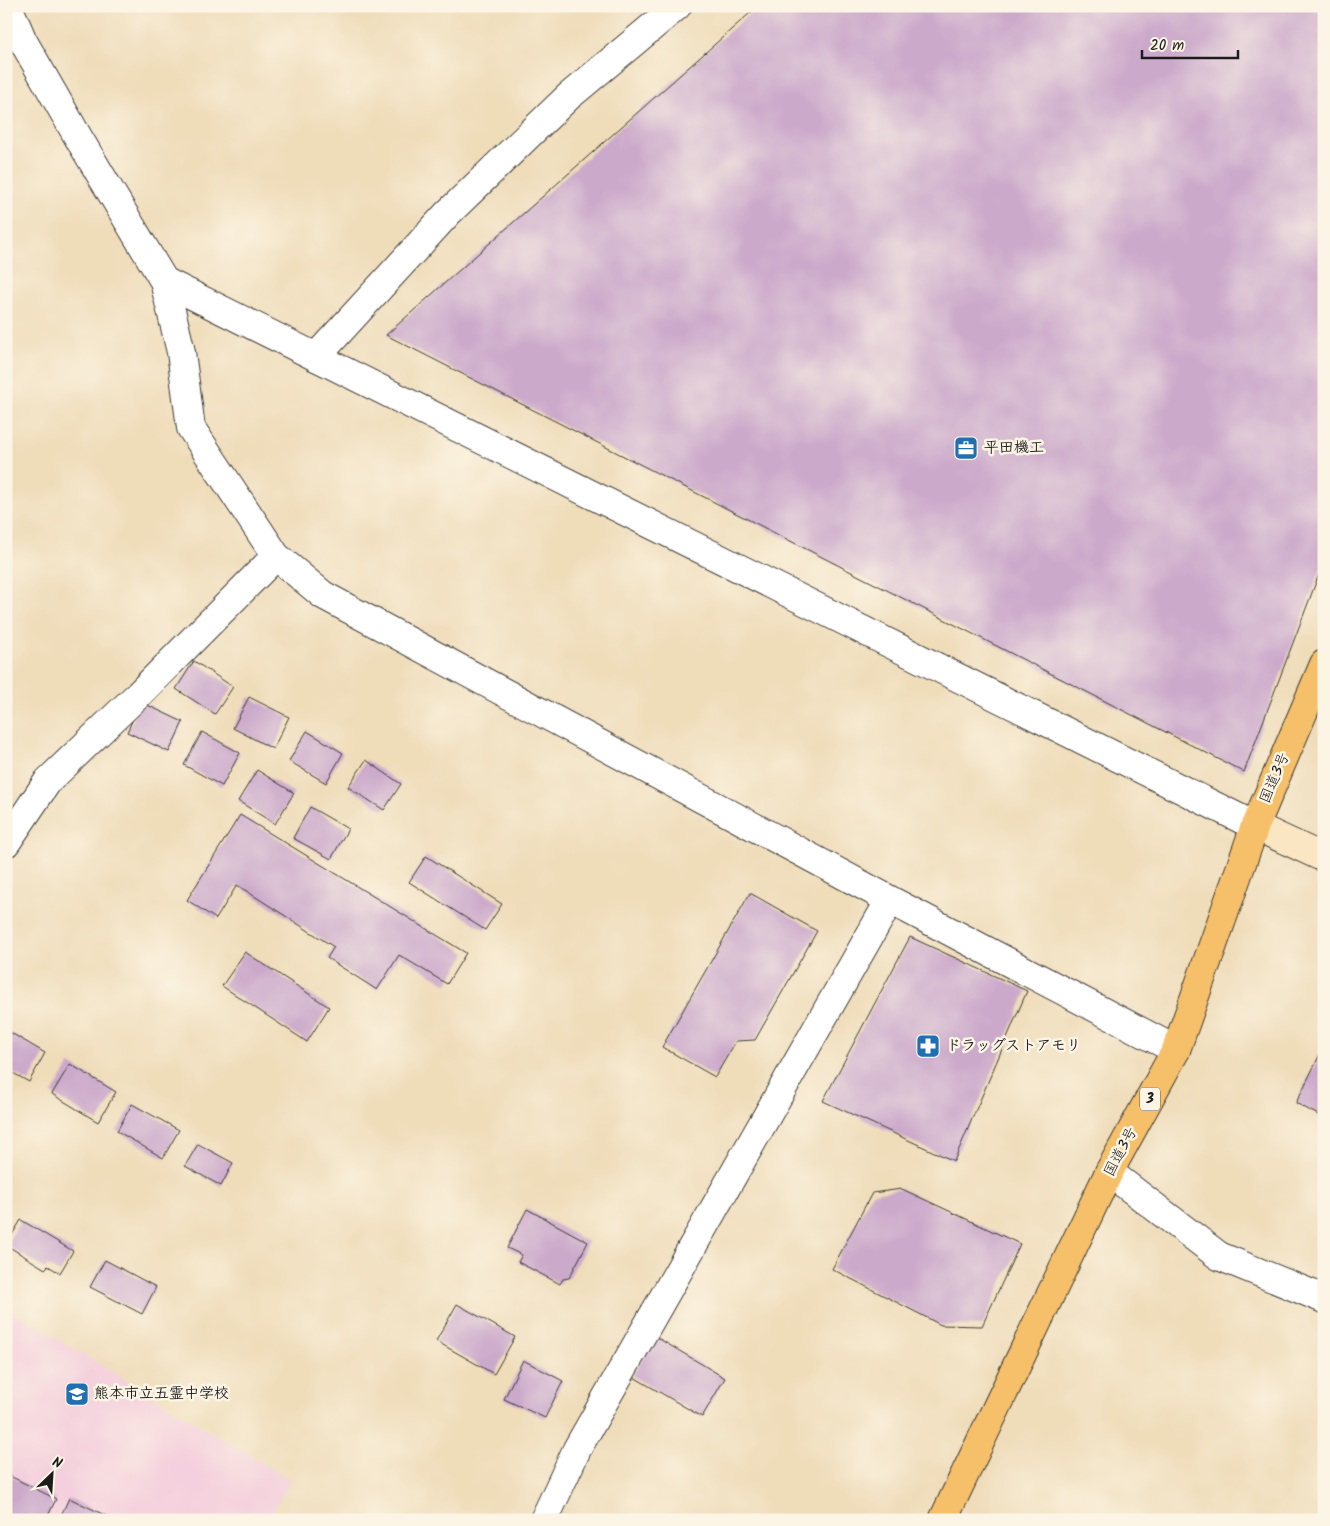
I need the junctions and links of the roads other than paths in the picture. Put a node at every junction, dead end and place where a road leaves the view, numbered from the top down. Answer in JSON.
{"nodes":[{"id":1,"x":8,"y":6,"type":"edge"},
{"id":2,"x":677,"y":6,"type":"edge"},
{"id":3,"x":164,"y":281,"type":"junction"},
{"id":4,"x":316,"y":357,"type":"junction"},
{"id":5,"x":276,"y":556,"type":"junction"},
{"id":6,"x":1324,"y":664,"type":"edge"},
{"id":7,"x":1255,"y":826,"type":"junction"},
{"id":8,"x":6,"y":844,"type":"edge"},
{"id":9,"x":1324,"y":858,"type":"edge"},
{"id":10,"x":890,"y":900,"type":"junction"},
{"id":11,"x":1176,"y":1050,"type":"junction"},
{"id":12,"x":1109,"y":1172,"type":"junction"},
{"id":13,"x":1324,"y":1299,"type":"edge"},
{"id":14,"x":544,"y":1520,"type":"edge"},
{"id":15,"x":943,"y":1520,"type":"edge"}],
"edges":[{"from":1,"to":3,"type":"street"},
{"from":2,"to":4,"type":"street"},
{"from":3,"to":4,"type":"street"},
{"from":3,"to":5,"type":"street"},
{"from":4,"to":7,"type":"street"},
{"from":5,"to":8,"type":"street"},
{"from":5,"to":10,"type":"street"},
{"from":6,"to":7,"type":"highway","name":"国道3号","number":"3"},
{"from":7,"to":9,"type":"main road"},
{"from":7,"to":11,"type":"highway","name":"国道3号","number":"3"},
{"from":10,"to":11,"type":"street"},
{"from":10,"to":14,"type":"street"},
{"from":11,"to":12,"type":"highway","name":"国道3号","number":"3"},
{"from":12,"to":13,"type":"street"},
{"from":12,"to":15,"type":"highway","name":"国道3号","number":"3"}]}
